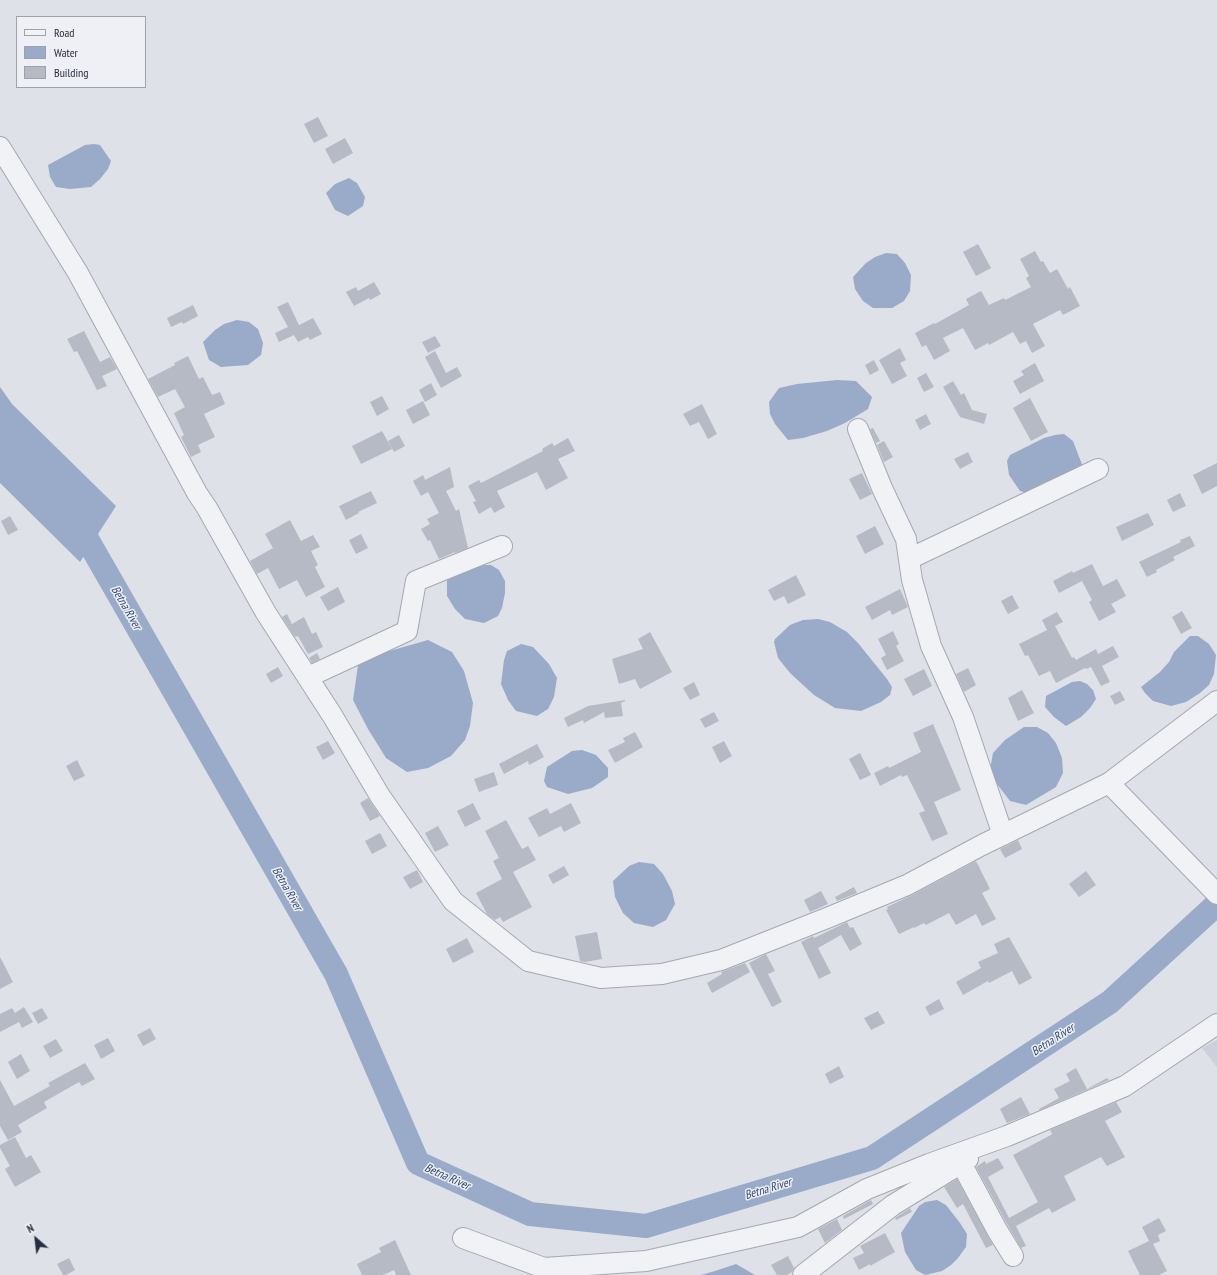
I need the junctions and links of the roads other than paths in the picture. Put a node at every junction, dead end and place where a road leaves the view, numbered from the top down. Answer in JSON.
{"nodes":[{"id":1,"x":0,"y":147,"type":"edge"},
{"id":2,"x":858,"y":429,"type":"dead end"},
{"id":3,"x":1098,"y":469,"type":"dead end"},
{"id":4,"x":502,"y":546,"type":"dead end"},
{"id":5,"x":909,"y":559,"type":"junction"},
{"id":6,"x":308,"y":677,"type":"junction"},
{"id":7,"x":1217,"y":701,"type":"edge"},
{"id":8,"x":1109,"y":783,"type":"junction"},
{"id":9,"x":1003,"y":835,"type":"junction"},
{"id":10,"x":1217,"y":894,"type":"edge"},
{"id":11,"x":1217,"y":1024,"type":"edge"},
{"id":12,"x":1007,"y":1136,"type":"junction"},
{"id":13,"x":960,"y":1163,"type":"junction"},
{"id":14,"x":462,"y":1238,"type":"dead end"},
{"id":15,"x":1013,"y":1256,"type":"dead end"},
{"id":16,"x":803,"y":1275,"type":"edge"}],
"edges":[{"from":1,"to":6,"type":"street"},
{"from":2,"to":5,"type":"street"},
{"from":3,"to":5,"type":"street"},
{"from":4,"to":6,"type":"street"},
{"from":5,"to":9,"type":"street"},
{"from":6,"to":9,"type":"street"},
{"from":7,"to":8,"type":"street"},
{"from":8,"to":9,"type":"street"},
{"from":8,"to":10,"type":"street"},
{"from":11,"to":12,"type":"street"},
{"from":12,"to":13,"type":"street"},
{"from":12,"to":14,"type":"street"},
{"from":13,"to":15,"type":"street"},
{"from":13,"to":16,"type":"street"}]}
